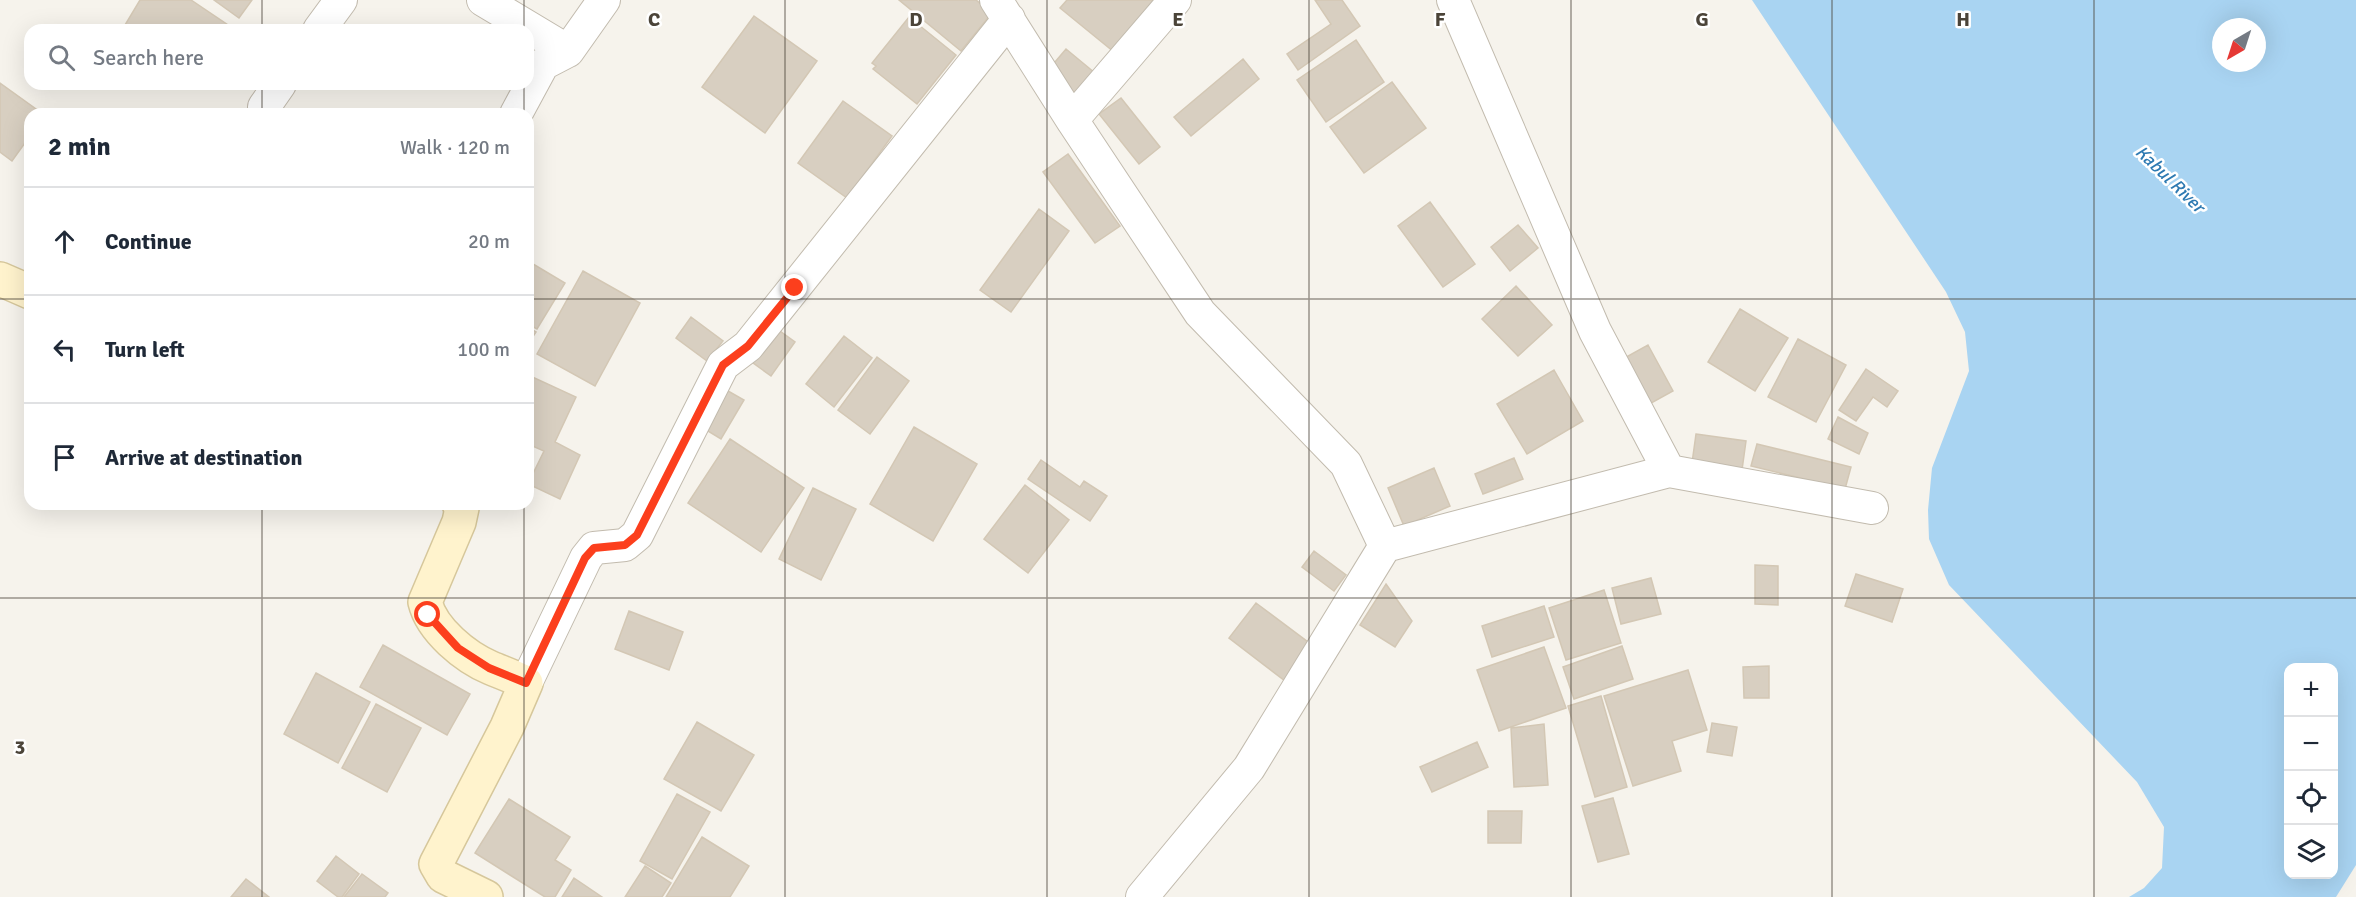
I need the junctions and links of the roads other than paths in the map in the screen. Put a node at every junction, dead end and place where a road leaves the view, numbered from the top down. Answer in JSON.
{"nodes":[{"id":1,"x":341,"y":0,"type":"edge"},
{"id":2,"x":483,"y":0,"type":"edge"},
{"id":3,"x":604,"y":0,"type":"edge"},
{"id":4,"x":1175,"y":0,"type":"edge"},
{"id":5,"x":1453,"y":0,"type":"edge"},
{"id":6,"x":1003,"y":10,"type":"edge"},
{"id":7,"x":323,"y":24,"type":"edge"},
{"id":8,"x":523,"y":24,"type":"edge"},
{"id":9,"x":534,"y":31,"type":"edge"},
{"id":10,"x":568,"y":51,"type":"junction"},
{"id":11,"x":534,"y":81,"type":"edge"},
{"id":12,"x":529,"y":90,"type":"edge"},
{"id":13,"x":519,"y":108,"type":"edge"},
{"id":14,"x":1072,"y":120,"type":"junction"},
{"id":15,"x":0,"y":279,"type":"edge"},
{"id":16,"x":24,"y":289,"type":"edge"},
{"id":17,"x":1668,"y":471,"type":"junction"},
{"id":18,"x":1872,"y":508,"type":"dead end"},
{"id":19,"x":462,"y":510,"type":"edge"},
{"id":20,"x":1385,"y":546,"type":"junction"},
{"id":21,"x":526,"y":683,"type":"junction"},
{"id":22,"x":486,"y":897,"type":"edge"},
{"id":23,"x":1142,"y":897,"type":"edge"}],
"edges":[{"from":1,"to":7,"type":"street"},
{"from":2,"to":8,"type":"street"},
{"from":3,"to":10,"type":"street"},
{"from":4,"to":14,"type":"street"},
{"from":5,"to":17,"type":"street"},
{"from":6,"to":14,"type":"street"},
{"from":6,"to":21,"type":"street"},
{"from":9,"to":10,"type":"street"},
{"from":10,"to":11,"type":"street"},
{"from":12,"to":13,"type":"street"},
{"from":14,"to":20,"type":"street"},
{"from":15,"to":16,"type":"street"},
{"from":17,"to":18,"type":"street"},
{"from":17,"to":20,"type":"street"},
{"from":19,"to":21,"type":"street"},
{"from":20,"to":23,"type":"street"},
{"from":21,"to":22,"type":"street"}]}
